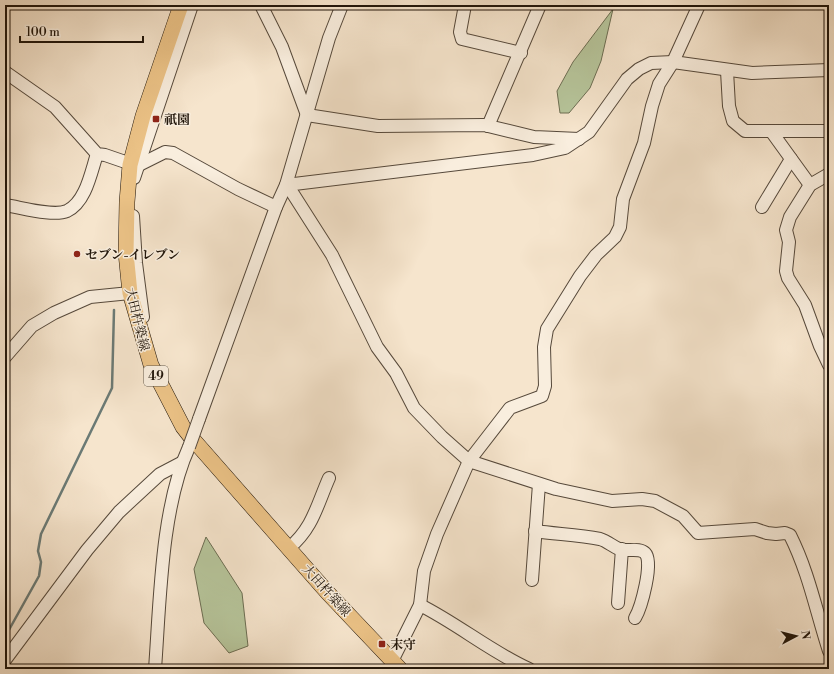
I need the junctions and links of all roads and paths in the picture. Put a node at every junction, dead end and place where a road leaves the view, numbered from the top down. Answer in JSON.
{"nodes":[{"id":1,"x":181,"y":5,"type":"edge"},
{"id":2,"x":192,"y":5,"type":"edge"},
{"id":3,"x":261,"y":5,"type":"edge"},
{"id":4,"x":342,"y":5,"type":"edge"},
{"id":5,"x":465,"y":5,"type":"edge"},
{"id":6,"x":540,"y":5,"type":"edge"},
{"id":7,"x":699,"y":5,"type":"edge"},
{"id":8,"x":521,"y":53,"type":"junction"},
{"id":9,"x":673,"y":62,"type":"junction"},
{"id":10,"x":829,"y":70,"type":"edge"},
{"id":11,"x":728,"y":71,"type":"junction"},
{"id":12,"x":5,"y":72,"type":"edge"},
{"id":13,"x":307,"y":115,"type":"junction"},
{"id":14,"x":488,"y":126,"type":"junction"},
{"id":15,"x":771,"y":131,"type":"junction"},
{"id":16,"x":829,"y":131,"type":"edge"},
{"id":17,"x":579,"y":139,"type":"junction"},
{"id":18,"x":97,"y":154,"type":"junction"},
{"id":19,"x":791,"y":159,"type":"junction"},
{"id":20,"x":134,"y":165,"type":"junction"},
{"id":21,"x":829,"y":174,"type":"edge"},
{"id":22,"x":810,"y":184,"type":"junction"},
{"id":23,"x":287,"y":185,"type":"junction"},
{"id":24,"x":5,"y":205,"type":"edge"},
{"id":25,"x":276,"y":207,"type":"junction"},
{"id":26,"x":762,"y":207,"type":"dead end"},
{"id":27,"x":130,"y":293,"type":"junction"},
{"id":28,"x":5,"y":357,"type":"edge"},
{"id":29,"x":829,"y":365,"type":"edge"},
{"id":30,"x":469,"y":461,"type":"junction"},
{"id":31,"x":181,"y":463,"type":"junction"},
{"id":32,"x":330,"y":478,"type":"dead end"},
{"id":33,"x":539,"y":484,"type":"junction"},
{"id":34,"x":535,"y":531,"type":"junction"},
{"id":35,"x":290,"y":547,"type":"junction"},
{"id":36,"x":622,"y":549,"type":"junction"},
{"id":37,"x":532,"y":580,"type":"dead end"},
{"id":38,"x":618,"y":604,"type":"dead end"},
{"id":39,"x":420,"y":605,"type":"junction"},
{"id":40,"x":635,"y":618,"type":"dead end"},
{"id":41,"x":829,"y":651,"type":"edge"},
{"id":42,"x":5,"y":660,"type":"edge"},
{"id":43,"x":398,"y":664,"type":"edge"},
{"id":44,"x":155,"y":669,"type":"edge"},
{"id":45,"x":529,"y":669,"type":"edge"}],
"edges":[{"from":1,"to":20,"type":"main road","name":"大田杵築線","number":"49"},
{"from":2,"to":20,"type":"street"},
{"from":3,"to":13,"type":"street"},
{"from":4,"to":13,"type":"street"},
{"from":5,"to":8,"type":"street"},
{"from":6,"to":8,"type":"street"},
{"from":7,"to":9,"type":"street"},
{"from":8,"to":14,"type":"street"},
{"from":9,"to":11,"type":"street"},
{"from":9,"to":17,"type":"street"},
{"from":9,"to":30,"type":"street"},
{"from":10,"to":11,"type":"street"},
{"from":11,"to":15,"type":"street"},
{"from":12,"to":18,"type":"street"},
{"from":13,"to":14,"type":"street"},
{"from":13,"to":23,"type":"street"},
{"from":14,"to":17,"type":"street"},
{"from":15,"to":16,"type":"street"},
{"from":15,"to":19,"type":"street"},
{"from":17,"to":23,"type":"street"},
{"from":18,"to":20,"type":"street"},
{"from":18,"to":24,"type":"street"},
{"from":19,"to":22,"type":"street"},
{"from":19,"to":26,"type":"street"},
{"from":20,"to":25,"type":"street"},
{"from":20,"to":27,"type":"main road","name":"大田杵築線","number":"49"},
{"from":20,"to":35,"type":"street"},
{"from":21,"to":22,"type":"street"},
{"from":22,"to":29,"type":"street"},
{"from":23,"to":25,"type":"street"},
{"from":23,"to":30,"type":"street"},
{"from":25,"to":31,"type":"street","bridge":true},
{"from":27,"to":28,"type":"street"},
{"from":27,"to":35,"type":"main road","name":"大田杵築線","number":"49"},
{"from":30,"to":33,"type":"street"},
{"from":30,"to":39,"type":"street"},
{"from":31,"to":42,"type":"street"},
{"from":31,"to":44,"type":"street"},
{"from":32,"to":35,"type":"street"},
{"from":33,"to":34,"type":"street"},
{"from":33,"to":41,"type":"street"},
{"from":34,"to":36,"type":"street"},
{"from":34,"to":37,"type":"street"},
{"from":35,"to":43,"type":"main road","name":"大田杵築線","number":"49"},
{"from":36,"to":38,"type":"street"},
{"from":36,"to":40,"type":"street"},
{"from":39,"to":43,"type":"street"},
{"from":39,"to":45,"type":"street"}]}
